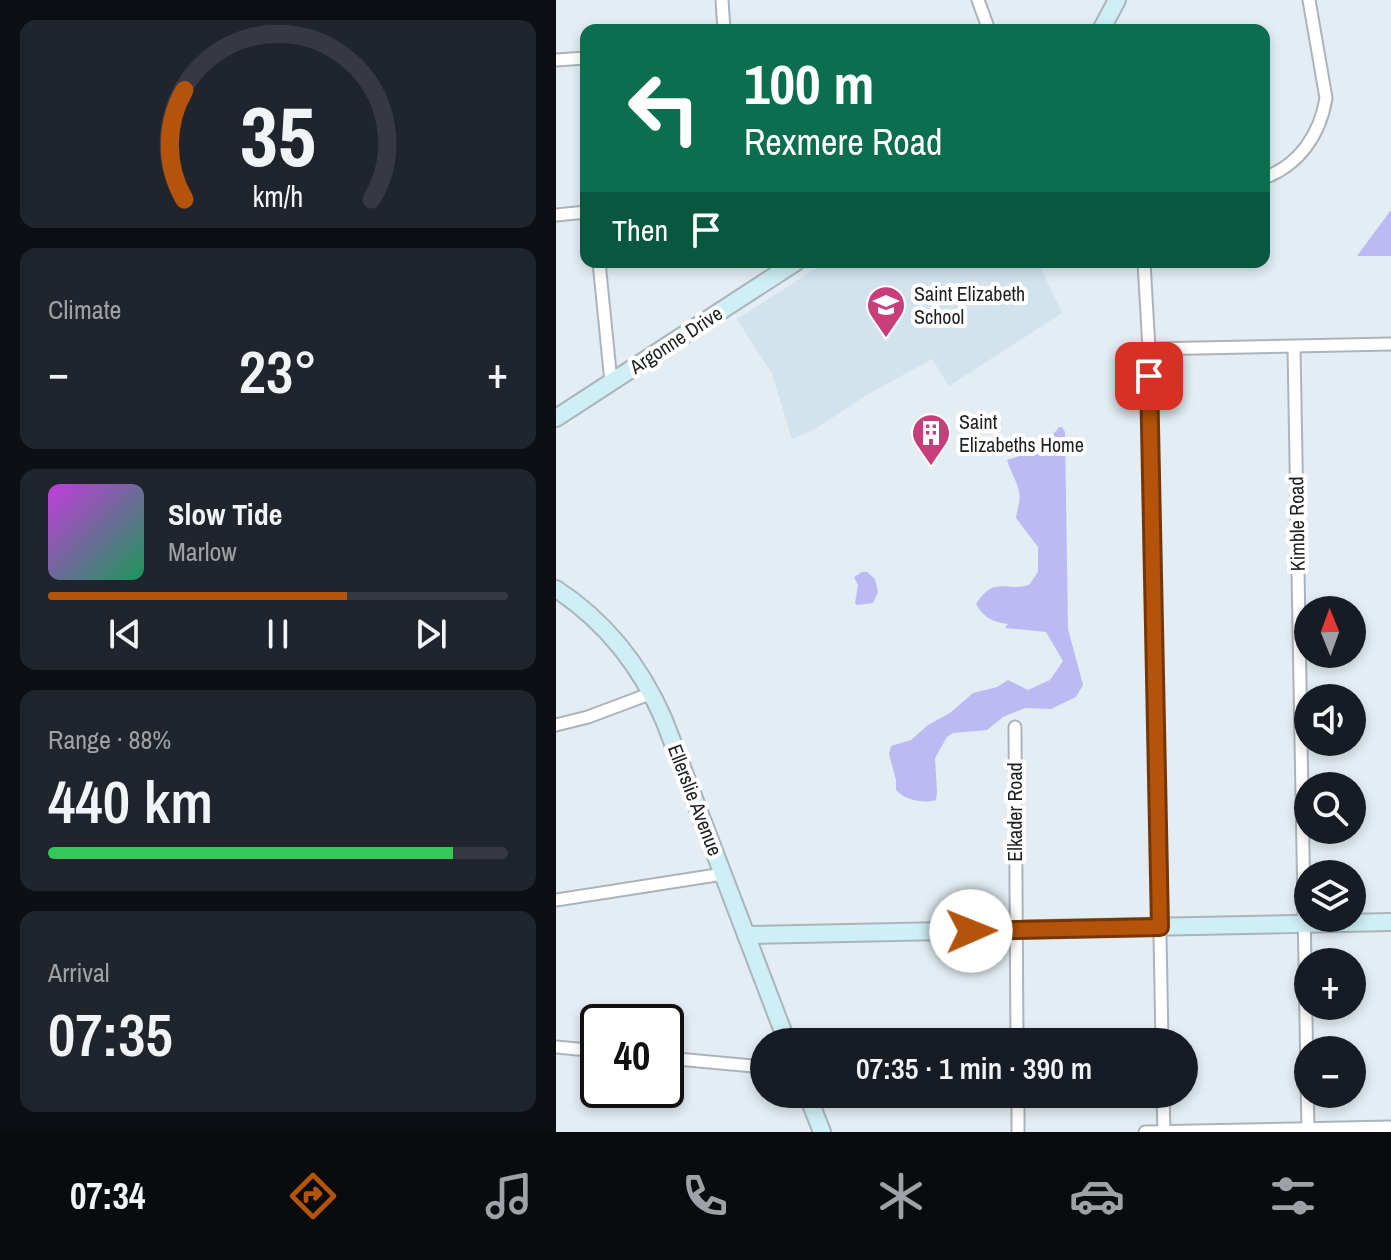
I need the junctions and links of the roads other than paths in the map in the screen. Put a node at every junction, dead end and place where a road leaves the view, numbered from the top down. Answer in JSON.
{"nodes":[{"id":1,"x":722,"y":0,"type":"edge"},
{"id":2,"x":978,"y":0,"type":"edge"},
{"id":3,"x":1117,"y":0,"type":"edge"},
{"id":4,"x":1309,"y":0,"type":"edge"},
{"id":5,"x":724,"y":24,"type":"edge"},
{"id":6,"x":987,"y":24,"type":"edge"},
{"id":7,"x":1104,"y":24,"type":"edge"},
{"id":8,"x":580,"y":58,"type":"edge"},
{"id":9,"x":556,"y":60,"type":"edge"},
{"id":10,"x":1270,"y":175,"type":"edge"},
{"id":11,"x":580,"y":213,"type":"edge"},
{"id":12,"x":556,"y":215,"type":"edge"},
{"id":13,"x":600,"y":268,"type":"edge"},
{"id":14,"x":779,"y":268,"type":"edge"},
{"id":15,"x":1144,"y":268,"type":"edge"},
{"id":16,"x":1391,"y":344,"type":"edge"},
{"id":17,"x":1294,"y":347,"type":"junction"},
{"id":18,"x":1149,"y":349,"type":"junction"},
{"id":19,"x":611,"y":382,"type":"junction"},
{"id":20,"x":556,"y":418,"type":"edge"},
{"id":21,"x":556,"y":589,"type":"edge"},
{"id":22,"x":652,"y":693,"type":"junction"},
{"id":23,"x":556,"y":725,"type":"edge"},
{"id":24,"x":1015,"y":727,"type":"dead end"},
{"id":25,"x":1304,"y":860,"type":"edge"},
{"id":26,"x":723,"y":874,"type":"junction"},
{"id":27,"x":556,"y":900,"type":"edge"},
{"id":28,"x":1391,"y":922,"type":"edge"},
{"id":29,"x":1366,"y":923,"type":"edge"},
{"id":30,"x":1294,"y":924,"type":"edge"},
{"id":31,"x":1160,"y":927,"type":"junction"},
{"id":32,"x":1016,"y":930,"type":"junction"},
{"id":33,"x":1305,"y":932,"type":"edge"},
{"id":34,"x":746,"y":935,"type":"junction"},
{"id":35,"x":782,"y":1028,"type":"edge"},
{"id":36,"x":1017,"y":1028,"type":"edge"},
{"id":37,"x":1162,"y":1028,"type":"edge"},
{"id":38,"x":556,"y":1047,"type":"edge"},
{"id":39,"x":580,"y":1049,"type":"edge"},
{"id":40,"x":684,"y":1060,"type":"edge"},
{"id":41,"x":750,"y":1066,"type":"edge"},
{"id":42,"x":813,"y":1108,"type":"edge"},
{"id":43,"x":1018,"y":1108,"type":"edge"},
{"id":44,"x":1163,"y":1108,"type":"edge"},
{"id":45,"x":1391,"y":1127,"type":"edge"},
{"id":46,"x":1308,"y":1130,"type":"edge"},
{"id":47,"x":822,"y":1132,"type":"edge"},
{"id":48,"x":1018,"y":1132,"type":"edge"},
{"id":49,"x":1145,"y":1132,"type":"edge"},
{"id":50,"x":1164,"y":1132,"type":"edge"}],
"edges":[{"from":1,"to":5,"type":"street"},
{"from":2,"to":6,"type":"street"},
{"from":3,"to":7,"type":"street"},
{"from":4,"to":10,"type":"street"},
{"from":8,"to":9,"type":"street"},
{"from":11,"to":12,"type":"street"},
{"from":13,"to":19,"type":"street"},
{"from":14,"to":19,"type":"street","name":"Argonne Drive"},
{"from":15,"to":18,"type":"street"},
{"from":16,"to":17,"type":"street"},
{"from":17,"to":18,"type":"street"},
{"from":17,"to":25,"type":"street","name":"Kimble Road"},
{"from":18,"to":31,"type":"street"},
{"from":19,"to":20,"type":"street","name":"Argonne Drive"},
{"from":21,"to":22,"type":"street","name":"Ellerslie Avenue"},
{"from":22,"to":23,"type":"street"},
{"from":22,"to":26,"type":"street","name":"Ellerslie Avenue"},
{"from":24,"to":32,"type":"street","name":"Elkader Road"},
{"from":26,"to":27,"type":"street"},
{"from":26,"to":34,"type":"street","name":"Ellerslie Avenue"},
{"from":28,"to":29,"type":"street"},
{"from":30,"to":31,"type":"street"},
{"from":31,"to":32,"type":"street"},
{"from":31,"to":37,"type":"street"},
{"from":32,"to":34,"type":"street"},
{"from":32,"to":36,"type":"street","name":"Elkader Road"},
{"from":33,"to":46,"type":"street","name":"Kimble Road"},
{"from":34,"to":35,"type":"street","name":"Ellerslie Avenue"},
{"from":38,"to":39,"type":"street"},
{"from":40,"to":41,"type":"street"},
{"from":42,"to":47,"type":"street"},
{"from":43,"to":48,"type":"street"},
{"from":44,"to":50,"type":"street"},
{"from":45,"to":46,"type":"street"},
{"from":46,"to":50,"type":"street"},
{"from":49,"to":50,"type":"street"}]}
